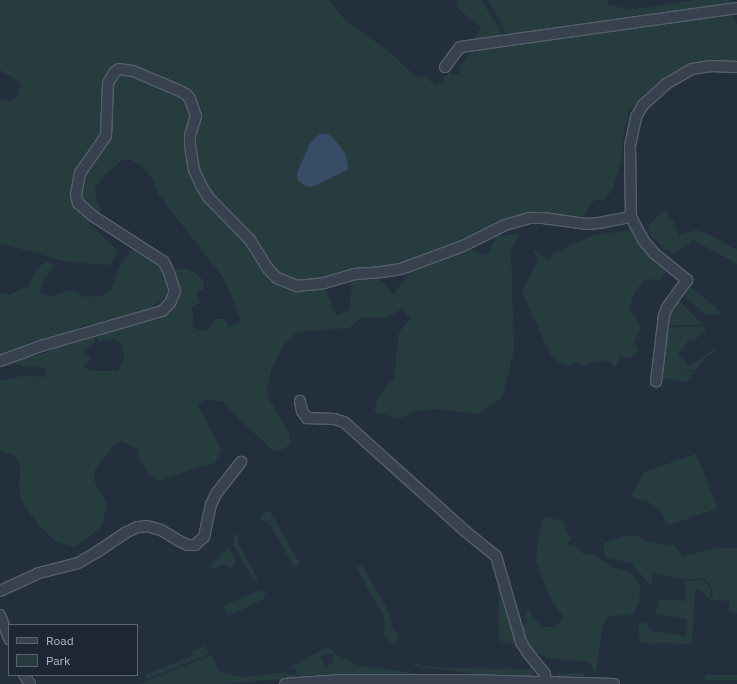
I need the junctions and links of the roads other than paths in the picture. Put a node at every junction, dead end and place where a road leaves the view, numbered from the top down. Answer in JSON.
{"nodes":[{"id":1,"x":737,"y":8,"type":"edge"},
{"id":2,"x":444,"y":67,"type":"dead end"},
{"id":3,"x":737,"y":67,"type":"edge"},
{"id":4,"x":631,"y":217,"type":"junction"},
{"id":5,"x":0,"y":361,"type":"edge"},
{"id":6,"x":656,"y":382,"type":"dead end"},
{"id":7,"x":300,"y":401,"type":"dead end"},
{"id":8,"x":241,"y":462,"type":"dead end"},
{"id":9,"x":0,"y":591,"type":"edge"},
{"id":10,"x":0,"y":615,"type":"edge"},
{"id":11,"x":8,"y":636,"type":"edge"},
{"id":12,"x":285,"y":684,"type":"edge"},
{"id":13,"x":546,"y":684,"type":"edge"},
{"id":14,"x":614,"y":684,"type":"edge"}],
"edges":[{"from":1,"to":2,"type":"street"},
{"from":3,"to":4,"type":"street"},
{"from":4,"to":5,"type":"street"},
{"from":4,"to":6,"type":"street"},
{"from":7,"to":13,"type":"street"},
{"from":8,"to":9,"type":"street"},
{"from":10,"to":11,"type":"street"},
{"from":12,"to":13,"type":"street"},
{"from":13,"to":14,"type":"street"}]}
